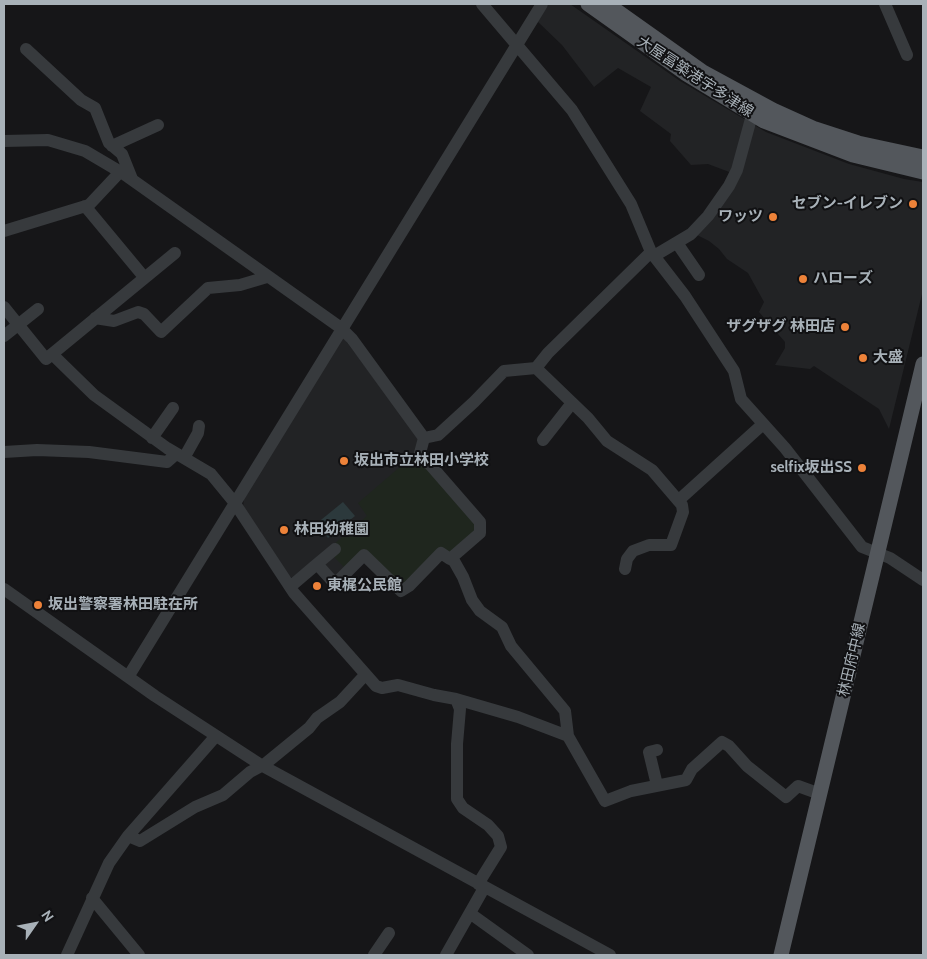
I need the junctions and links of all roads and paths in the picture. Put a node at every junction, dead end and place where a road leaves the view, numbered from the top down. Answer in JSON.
{"nodes":[{"id":1,"x":482,"y":4,"type":"edge"},
{"id":2,"x":542,"y":4,"type":"edge"},
{"id":3,"x":588,"y":4,"type":"edge"},
{"id":4,"x":607,"y":4,"type":"edge"},
{"id":5,"x":885,"y":4,"type":"edge"},
{"id":6,"x":517,"y":46,"type":"junction"},
{"id":7,"x":26,"y":49,"type":"dead end"},
{"id":8,"x":907,"y":55,"type":"dead end"},
{"id":9,"x":752,"y":115,"type":"junction"},
{"id":10,"x":158,"y":125,"type":"dead end"},
{"id":11,"x":4,"y":141,"type":"edge"},
{"id":12,"x":112,"y":146,"type":"junction"},
{"id":13,"x":923,"y":156,"type":"edge"},
{"id":14,"x":120,"y":172,"type":"junction"},
{"id":15,"x":923,"y":172,"type":"edge"},
{"id":16,"x":132,"y":180,"type":"junction"},
{"id":17,"x":85,"y":206,"type":"junction"},
{"id":18,"x":4,"y":231,"type":"edge"},
{"id":19,"x":676,"y":243,"type":"junction"},
{"id":20,"x":175,"y":253,"type":"dead end"},
{"id":21,"x":653,"y":254,"type":"junction"},
{"id":22,"x":699,"y":275,"type":"dead end"},
{"id":23,"x":144,"y":277,"type":"junction"},
{"id":24,"x":267,"y":278,"type":"junction"},
{"id":25,"x":4,"y":306,"type":"edge"},
{"id":26,"x":38,"y":309,"type":"dead end"},
{"id":27,"x":95,"y":318,"type":"junction"},
{"id":28,"x":18,"y":325,"type":"junction"},
{"id":29,"x":341,"y":328,"type":"junction"},
{"id":30,"x":4,"y":336,"type":"edge"},
{"id":31,"x":52,"y":354,"type":"junction"},
{"id":32,"x":923,"y":364,"type":"edge"},
{"id":33,"x":536,"y":368,"type":"junction"},
{"id":34,"x":572,"y":403,"type":"junction"},
{"id":35,"x":174,"y":408,"type":"dead end"},
{"id":36,"x":763,"y":424,"type":"junction"},
{"id":37,"x":199,"y":426,"type":"dead end"},
{"id":38,"x":152,"y":438,"type":"junction"},
{"id":39,"x":424,"y":438,"type":"junction"},
{"id":40,"x":543,"y":440,"type":"dead end"},
{"id":41,"x":5,"y":453,"type":"edge"},
{"id":42,"x":180,"y":456,"type":"junction"},
{"id":43,"x":680,"y":499,"type":"junction"},
{"id":44,"x":234,"y":502,"type":"junction"},
{"id":45,"x":335,"y":549,"type":"dead end"},
{"id":46,"x":878,"y":553,"type":"junction"},
{"id":47,"x":450,"y":558,"type":"junction"},
{"id":48,"x":317,"y":564,"type":"junction"},
{"id":49,"x":625,"y":568,"type":"dead end"},
{"id":50,"x":921,"y":575,"type":"edge"},
{"id":51,"x":290,"y":587,"type":"junction"},
{"id":52,"x":4,"y":589,"type":"edge"},
{"id":53,"x":365,"y":675,"type":"junction"},
{"id":54,"x":128,"y":677,"type":"junction"},
{"id":55,"x":456,"y":699,"type":"junction"},
{"id":56,"x":215,"y":736,"type":"junction"},
{"id":57,"x":568,"y":736,"type":"junction"},
{"id":58,"x":657,"y":750,"type":"dead end"},
{"id":59,"x":261,"y":765,"type":"junction"},
{"id":60,"x":657,"y":785,"type":"junction"},
{"id":61,"x":820,"y":794,"type":"junction"},
{"id":62,"x":128,"y":836,"type":"junction"},
{"id":63,"x":481,"y":886,"type":"junction"},
{"id":64,"x":92,"y":898,"type":"junction"},
{"id":65,"x":471,"y":914,"type":"junction"},
{"id":66,"x":389,"y":933,"type":"dead end"},
{"id":67,"x":67,"y":955,"type":"edge"},
{"id":68,"x":139,"y":955,"type":"edge"},
{"id":69,"x":374,"y":955,"type":"edge"},
{"id":70,"x":446,"y":955,"type":"edge"},
{"id":71,"x":528,"y":955,"type":"edge"},
{"id":72,"x":610,"y":955,"type":"edge"},
{"id":73,"x":781,"y":955,"type":"edge"}],
"edges":[{"from":1,"to":6,"type":"street"},
{"from":2,"to":6,"type":"street"},
{"from":3,"to":9,"type":"main road","name":"大屋冨築港宇多津線"},
{"from":4,"to":13,"type":"main road","name":"大屋冨築港宇多津線"},
{"from":5,"to":8,"type":"street"},
{"from":6,"to":21,"type":"street"},
{"from":6,"to":29,"type":"street"},
{"from":7,"to":12,"type":"street"},
{"from":9,"to":15,"type":"main road","name":"大屋冨築港宇多津線"},
{"from":9,"to":19,"type":"street"},
{"from":10,"to":12,"type":"street"},
{"from":11,"to":14,"type":"street"},
{"from":12,"to":16,"type":"street"},
{"from":14,"to":16,"type":"street"},
{"from":14,"to":17,"type":"street"},
{"from":16,"to":24,"type":"street"},
{"from":17,"to":18,"type":"street"},
{"from":17,"to":23,"type":"street"},
{"from":19,"to":21,"type":"street"},
{"from":19,"to":22,"type":"street"},
{"from":20,"to":23,"type":"street"},
{"from":21,"to":33,"type":"street"},
{"from":21,"to":36,"type":"street"},
{"from":23,"to":27,"type":"street"},
{"from":24,"to":27,"type":"street"},
{"from":24,"to":29,"type":"street"},
{"from":25,"to":28,"type":"street"},
{"from":26,"to":28,"type":"street"},
{"from":27,"to":31,"type":"street"},
{"from":28,"to":30,"type":"street"},
{"from":28,"to":31,"type":"street"},
{"from":29,"to":39,"type":"street"},
{"from":29,"to":44,"type":"street"},
{"from":31,"to":38,"type":"street"},
{"from":32,"to":46,"type":"main road","name":"林田府中線"},
{"from":33,"to":34,"type":"street"},
{"from":33,"to":39,"type":"street"},
{"from":34,"to":40,"type":"street"},
{"from":34,"to":43,"type":"street"},
{"from":35,"to":38,"type":"street"},
{"from":36,"to":43,"type":"street"},
{"from":36,"to":46,"type":"street"},
{"from":37,"to":42,"type":"street"},
{"from":38,"to":42,"type":"street"},
{"from":39,"to":47,"type":"street"},
{"from":41,"to":42,"type":"street"},
{"from":42,"to":44,"type":"street"},
{"from":43,"to":49,"type":"street"},
{"from":44,"to":51,"type":"street"},
{"from":44,"to":54,"type":"street"},
{"from":45,"to":48,"type":"street"},
{"from":46,"to":50,"type":"street"},
{"from":46,"to":61,"type":"main road","name":"林田府中線"},
{"from":47,"to":48,"type":"street"},
{"from":47,"to":57,"type":"street"},
{"from":48,"to":51,"type":"street"},
{"from":51,"to":53,"type":"street"},
{"from":52,"to":54,"type":"street"},
{"from":53,"to":55,"type":"street"},
{"from":53,"to":59,"type":"street"},
{"from":54,"to":56,"type":"street"},
{"from":55,"to":57,"type":"street"},
{"from":55,"to":63,"type":"street"},
{"from":56,"to":59,"type":"street"},
{"from":56,"to":62,"type":"street"},
{"from":57,"to":60,"type":"street"},
{"from":58,"to":60,"type":"street"},
{"from":59,"to":62,"type":"street"},
{"from":59,"to":63,"type":"street"},
{"from":60,"to":61,"type":"street"},
{"from":61,"to":73,"type":"main road","name":"林田府中線"},
{"from":62,"to":64,"type":"street"},
{"from":63,"to":65,"type":"street"},
{"from":63,"to":72,"type":"street"},
{"from":64,"to":67,"type":"street"},
{"from":64,"to":68,"type":"street"},
{"from":65,"to":70,"type":"street"},
{"from":65,"to":71,"type":"street"},
{"from":66,"to":69,"type":"street"}]}
